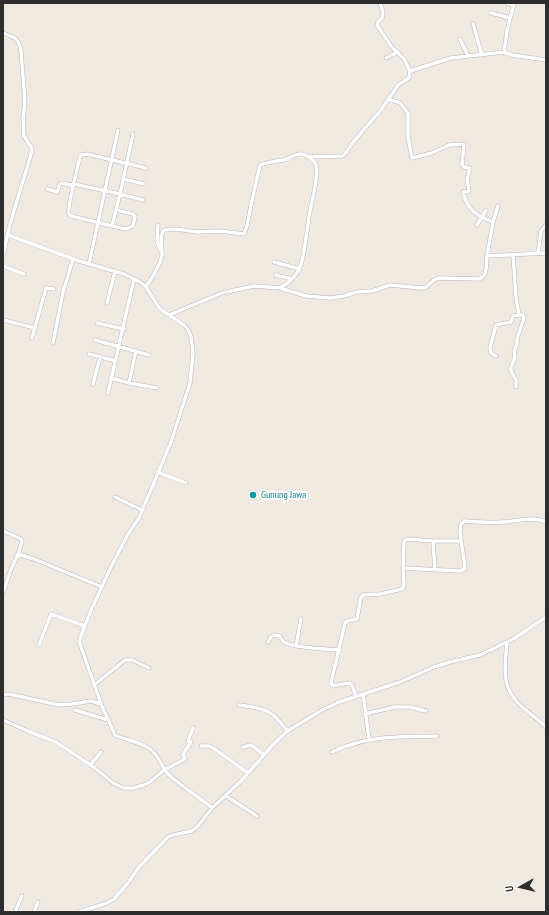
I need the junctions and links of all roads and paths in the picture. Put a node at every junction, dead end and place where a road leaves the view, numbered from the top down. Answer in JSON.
{"nodes":[{"id":1,"x":380,"y":3,"type":"edge"},
{"id":2,"x":507,"y":3,"type":"edge"},
{"id":3,"x":513,"y":4,"type":"edge"},
{"id":4,"x":491,"y":13,"type":"dead end"},
{"id":5,"x":510,"y":18,"type":"junction"},
{"id":6,"x":473,"y":24,"type":"dead end"},
{"id":7,"x":3,"y":32,"type":"edge"},
{"id":8,"x":460,"y":39,"type":"dead end"},
{"id":9,"x":398,"y":52,"type":"junction"},
{"id":10,"x":504,"y":52,"type":"junction"},
{"id":11,"x":482,"y":55,"type":"junction"},
{"id":12,"x":468,"y":56,"type":"junction"},
{"id":13,"x":386,"y":58,"type":"dead end"},
{"id":14,"x":546,"y":60,"type":"edge"},
{"id":15,"x":410,"y":71,"type":"junction"},
{"id":16,"x":388,"y":99,"type":"junction"},
{"id":17,"x":118,"y":130,"type":"dead end"},
{"id":18,"x":133,"y":134,"type":"dead end"},
{"id":19,"x":308,"y":157,"type":"junction"},
{"id":20,"x":111,"y":160,"type":"junction"},
{"id":21,"x":126,"y":163,"type":"junction"},
{"id":22,"x":146,"y":168,"type":"dead end"},
{"id":23,"x":123,"y":179,"type":"junction"},
{"id":24,"x":74,"y":184,"type":"junction"},
{"id":25,"x":144,"y":184,"type":"dead end"},
{"id":26,"x":47,"y":190,"type":"dead end"},
{"id":27,"x":105,"y":191,"type":"junction"},
{"id":28,"x":120,"y":194,"type":"junction"},
{"id":29,"x":143,"y":200,"type":"dead end"},
{"id":30,"x":498,"y":206,"type":"dead end"},
{"id":31,"x":116,"y":210,"type":"junction"},
{"id":32,"x":486,"y":210,"type":"dead end"},
{"id":33,"x":481,"y":217,"type":"junction"},
{"id":34,"x":98,"y":222,"type":"junction"},
{"id":35,"x":493,"y":222,"type":"junction"},
{"id":36,"x":158,"y":225,"type":"dead end"},
{"id":37,"x":112,"y":226,"type":"junction"},
{"id":38,"x":477,"y":226,"type":"dead end"},
{"id":39,"x":546,"y":226,"type":"edge"},
{"id":40,"x":8,"y":235,"type":"junction"},
{"id":41,"x":538,"y":253,"type":"junction"},
{"id":42,"x":546,"y":253,"type":"edge"},
{"id":43,"x":162,"y":254,"type":"junction"},
{"id":44,"x":3,"y":255,"type":"edge"},
{"id":45,"x":513,"y":255,"type":"junction"},
{"id":46,"x":487,"y":256,"type":"junction"},
{"id":47,"x":73,"y":259,"type":"junction"},
{"id":48,"x":274,"y":262,"type":"dead end"},
{"id":49,"x":89,"y":264,"type":"junction"},
{"id":50,"x":3,"y":266,"type":"edge"},
{"id":51,"x":300,"y":269,"type":"junction"},
{"id":52,"x":115,"y":271,"type":"junction"},
{"id":53,"x":24,"y":274,"type":"dead end"},
{"id":54,"x":276,"y":275,"type":"dead end"},
{"id":55,"x":134,"y":279,"type":"junction"},
{"id":56,"x":292,"y":279,"type":"junction"},
{"id":57,"x":146,"y":287,"type":"junction"},
{"id":58,"x":280,"y":288,"type":"junction"},
{"id":59,"x":54,"y":289,"type":"dead end"},
{"id":60,"x":107,"y":303,"type":"dead end"},
{"id":61,"x":168,"y":315,"type":"junction"},
{"id":62,"x":519,"y":315,"type":"junction"},
{"id":63,"x":3,"y":320,"type":"edge"},
{"id":64,"x":97,"y":323,"type":"dead end"},
{"id":65,"x":34,"y":328,"type":"junction"},
{"id":66,"x":124,"y":329,"type":"junction"},
{"id":67,"x":32,"y":338,"type":"dead end"},
{"id":68,"x":95,"y":340,"type":"dead end"},
{"id":69,"x":53,"y":343,"type":"dead end"},
{"id":70,"x":119,"y":347,"type":"junction"},
{"id":71,"x":136,"y":351,"type":"junction"},
{"id":72,"x":89,"y":354,"type":"dead end"},
{"id":73,"x":149,"y":355,"type":"dead end"},
{"id":74,"x":496,"y":356,"type":"dead end"},
{"id":75,"x":100,"y":357,"type":"junction"},
{"id":76,"x":116,"y":361,"type":"junction"},
{"id":77,"x":111,"y":378,"type":"junction"},
{"id":78,"x":129,"y":383,"type":"junction"},
{"id":79,"x":93,"y":384,"type":"dead end"},
{"id":80,"x":516,"y":387,"type":"dead end"},
{"id":81,"x":158,"y":388,"type":"dead end"},
{"id":82,"x":108,"y":393,"type":"dead end"},
{"id":83,"x":157,"y":472,"type":"junction"},
{"id":84,"x":186,"y":483,"type":"dead end"},
{"id":85,"x":115,"y":497,"type":"dead end"},
{"id":86,"x":142,"y":510,"type":"junction"},
{"id":87,"x":546,"y":522,"type":"edge"},
{"id":88,"x":3,"y":531,"type":"edge"},
{"id":89,"x":433,"y":541,"type":"junction"},
{"id":90,"x":461,"y":541,"type":"junction"},
{"id":91,"x":18,"y":554,"type":"junction"},
{"id":92,"x":403,"y":568,"type":"junction"},
{"id":93,"x":435,"y":570,"type":"junction"},
{"id":94,"x":102,"y":587,"type":"junction"},
{"id":95,"x":3,"y":593,"type":"edge"},
{"id":96,"x":546,"y":617,"type":"edge"},
{"id":97,"x":301,"y":620,"type":"dead end"},
{"id":98,"x":85,"y":626,"type":"junction"},
{"id":99,"x":268,"y":642,"type":"dead end"},
{"id":100,"x":507,"y":642,"type":"junction"},
{"id":101,"x":39,"y":645,"type":"dead end"},
{"id":102,"x":296,"y":646,"type":"junction"},
{"id":103,"x":340,"y":650,"type":"junction"},
{"id":104,"x":149,"y":668,"type":"dead end"},
{"id":105,"x":94,"y":685,"type":"junction"},
{"id":106,"x":362,"y":694,"type":"junction"},
{"id":107,"x":3,"y":695,"type":"edge"},
{"id":108,"x":356,"y":696,"type":"junction"},
{"id":109,"x":101,"y":704,"type":"junction"},
{"id":110,"x":239,"y":705,"type":"dead end"},
{"id":111,"x":75,"y":710,"type":"dead end"},
{"id":112,"x":426,"y":711,"type":"dead end"},
{"id":113,"x":365,"y":714,"type":"junction"},
{"id":114,"x":3,"y":720,"type":"edge"},
{"id":115,"x":108,"y":720,"type":"junction"},
{"id":116,"x":546,"y":726,"type":"edge"},
{"id":117,"x":193,"y":728,"type":"dead end"},
{"id":118,"x":288,"y":731,"type":"junction"},
{"id":119,"x":437,"y":736,"type":"dead end"},
{"id":120,"x":369,"y":739,"type":"junction"},
{"id":121,"x":201,"y":746,"type":"dead end"},
{"id":122,"x":243,"y":747,"type":"dead end"},
{"id":123,"x":101,"y":752,"type":"dead end"},
{"id":124,"x":332,"y":752,"type":"dead end"},
{"id":125,"x":264,"y":755,"type":"junction"},
{"id":126,"x":90,"y":765,"type":"junction"},
{"id":127,"x":164,"y":770,"type":"junction"},
{"id":128,"x":248,"y":773,"type":"junction"},
{"id":129,"x":226,"y":796,"type":"junction"},
{"id":130,"x":212,"y":808,"type":"junction"},
{"id":131,"x":257,"y":816,"type":"dead end"},
{"id":132,"x":22,"y":896,"type":"dead end"},
{"id":133,"x":38,"y":902,"type":"dead end"},
{"id":134,"x":84,"y":911,"type":"edge"},
{"id":135,"x":16,"y":912,"type":"edge"},
{"id":136,"x":34,"y":912,"type":"edge"},
{"id":137,"x":79,"y":912,"type":"edge"}],
"edges":[{"from":1,"to":9,"type":"street"},
{"from":2,"to":3,"type":"street"},
{"from":3,"to":5,"type":"street"},
{"from":4,"to":5,"type":"street"},
{"from":5,"to":10,"type":"street"},
{"from":6,"to":11,"type":"street"},
{"from":7,"to":40,"type":"street"},
{"from":8,"to":12,"type":"street"},
{"from":9,"to":13,"type":"street"},
{"from":9,"to":15,"type":"street"},
{"from":10,"to":11,"type":"street"},
{"from":10,"to":14,"type":"street"},
{"from":11,"to":12,"type":"street"},
{"from":12,"to":15,"type":"street"},
{"from":15,"to":16,"type":"street"},
{"from":16,"to":19,"type":"street"},
{"from":16,"to":33,"type":"street"},
{"from":17,"to":20,"type":"street"},
{"from":18,"to":21,"type":"street"},
{"from":19,"to":43,"type":"street"},
{"from":19,"to":51,"type":"street"},
{"from":20,"to":21,"type":"street"},
{"from":20,"to":24,"type":"street"},
{"from":20,"to":27,"type":"street"},
{"from":21,"to":22,"type":"street"},
{"from":21,"to":23,"type":"street"},
{"from":23,"to":25,"type":"street"},
{"from":23,"to":28,"type":"street"},
{"from":24,"to":26,"type":"street"},
{"from":24,"to":27,"type":"street"},
{"from":24,"to":34,"type":"street"},
{"from":27,"to":28,"type":"street"},
{"from":27,"to":34,"type":"street"},
{"from":28,"to":29,"type":"street"},
{"from":28,"to":31,"type":"street"},
{"from":30,"to":35,"type":"street"},
{"from":31,"to":37,"type":"street"},
{"from":31,"to":37,"type":"street"},
{"from":32,"to":33,"type":"street"},
{"from":33,"to":35,"type":"street"},
{"from":33,"to":38,"type":"street"},
{"from":34,"to":37,"type":"street"},
{"from":34,"to":49,"type":"street"},
{"from":35,"to":46,"type":"street"},
{"from":36,"to":43,"type":"street"},
{"from":39,"to":41,"type":"street"},
{"from":40,"to":44,"type":"street"},
{"from":40,"to":47,"type":"street"},
{"from":41,"to":42,"type":"street"},
{"from":41,"to":45,"type":"street"},
{"from":43,"to":57,"type":"street"},
{"from":45,"to":46,"type":"street"},
{"from":45,"to":62,"type":"street"},
{"from":46,"to":58,"type":"street"},
{"from":47,"to":49,"type":"street"},
{"from":47,"to":69,"type":"street"},
{"from":48,"to":51,"type":"street"},
{"from":49,"to":52,"type":"street"},
{"from":50,"to":53,"type":"street"},
{"from":51,"to":56,"type":"street"},
{"from":52,"to":55,"type":"street"},
{"from":52,"to":60,"type":"street"},
{"from":54,"to":56,"type":"street"},
{"from":55,"to":57,"type":"street"},
{"from":55,"to":66,"type":"street"},
{"from":56,"to":58,"type":"street"},
{"from":57,"to":61,"type":"street"},
{"from":58,"to":61,"type":"street"},
{"from":59,"to":65,"type":"street"},
{"from":61,"to":83,"type":"street"},
{"from":62,"to":74,"type":"street"},
{"from":62,"to":80,"type":"street"},
{"from":63,"to":65,"type":"street"},
{"from":64,"to":66,"type":"street"},
{"from":65,"to":67,"type":"street"},
{"from":66,"to":70,"type":"street"},
{"from":68,"to":70,"type":"street"},
{"from":70,"to":71,"type":"street"},
{"from":70,"to":76,"type":"street"},
{"from":71,"to":73,"type":"street"},
{"from":71,"to":78,"type":"street"},
{"from":72,"to":75,"type":"street"},
{"from":75,"to":76,"type":"street"},
{"from":75,"to":79,"type":"street"},
{"from":76,"to":77,"type":"street"},
{"from":77,"to":78,"type":"street"},
{"from":77,"to":82,"type":"street"},
{"from":78,"to":81,"type":"street"},
{"from":83,"to":84,"type":"street"},
{"from":83,"to":86,"type":"street"},
{"from":85,"to":86,"type":"street"},
{"from":86,"to":94,"type":"street"},
{"from":87,"to":90,"type":"street"},
{"from":88,"to":91,"type":"street"},
{"from":89,"to":90,"type":"street"},
{"from":89,"to":92,"type":"street"},
{"from":89,"to":93,"type":"street"},
{"from":90,"to":93,"type":"street"},
{"from":91,"to":94,"type":"street"},
{"from":91,"to":95,"type":"street"},
{"from":92,"to":93,"type":"street"},
{"from":92,"to":103,"type":"street"},
{"from":94,"to":98,"type":"street"},
{"from":96,"to":100,"type":"street"},
{"from":97,"to":102,"type":"street"},
{"from":98,"to":101,"type":"street"},
{"from":98,"to":105,"type":"street"},
{"from":99,"to":102,"type":"street"},
{"from":100,"to":106,"type":"street"},
{"from":100,"to":116,"type":"street"},
{"from":102,"to":103,"type":"street"},
{"from":103,"to":108,"type":"street"},
{"from":104,"to":105,"type":"street"},
{"from":105,"to":109,"type":"street"},
{"from":106,"to":108,"type":"street"},
{"from":106,"to":113,"type":"street"},
{"from":107,"to":109,"type":"street"},
{"from":108,"to":118,"type":"street"},
{"from":109,"to":115,"type":"street"},
{"from":110,"to":118,"type":"street"},
{"from":111,"to":115,"type":"street"},
{"from":112,"to":113,"type":"street"},
{"from":113,"to":120,"type":"street"},
{"from":114,"to":126,"type":"street"},
{"from":115,"to":127,"type":"street"},
{"from":117,"to":127,"type":"street"},
{"from":118,"to":125,"type":"street"},
{"from":119,"to":120,"type":"street"},
{"from":120,"to":124,"type":"street"},
{"from":121,"to":128,"type":"street"},
{"from":122,"to":125,"type":"street"},
{"from":123,"to":126,"type":"street"},
{"from":125,"to":128,"type":"street"},
{"from":126,"to":127,"type":"street"},
{"from":127,"to":130,"type":"street"},
{"from":128,"to":129,"type":"street"},
{"from":129,"to":130,"type":"street"},
{"from":129,"to":131,"type":"street"},
{"from":130,"to":134,"type":"street"},
{"from":132,"to":135,"type":"street"},
{"from":133,"to":136,"type":"street"},
{"from":134,"to":137,"type":"street"}]}
